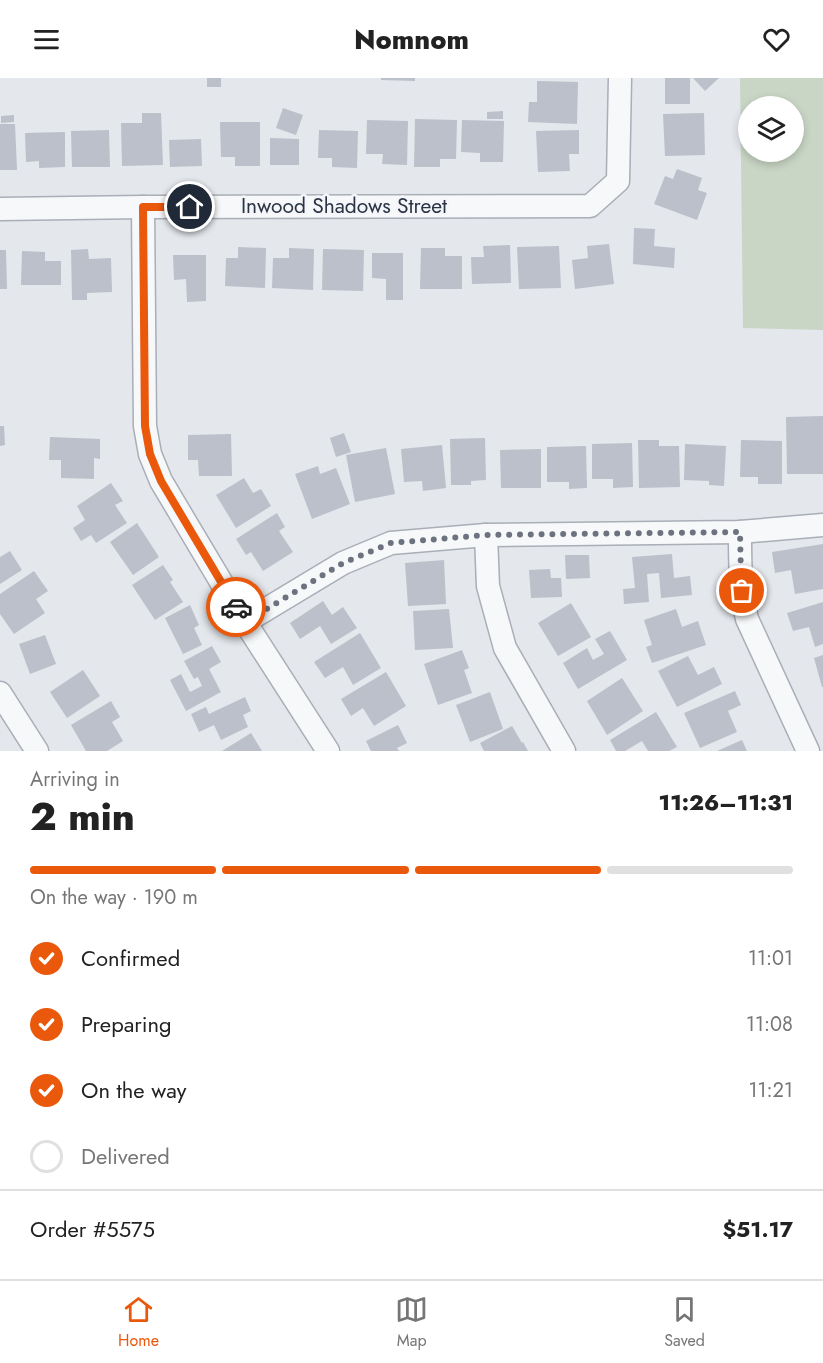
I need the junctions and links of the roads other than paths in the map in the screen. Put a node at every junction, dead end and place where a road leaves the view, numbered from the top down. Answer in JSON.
{"nodes":[{"id":1,"x":620,"y":78,"type":"edge"},
{"id":2,"x":143,"y":207,"type":"junction"},
{"id":3,"x":0,"y":209,"type":"edge"},
{"id":4,"x":823,"y":525,"type":"edge"},
{"id":5,"x":740,"y":532,"type":"junction"},
{"id":6,"x":486,"y":535,"type":"junction"},
{"id":7,"x":245,"y":622,"type":"junction"},
{"id":8,"x":0,"y":693,"type":"edge"},
{"id":9,"x":37,"y":751,"type":"edge"},
{"id":10,"x":328,"y":751,"type":"edge"},
{"id":11,"x":564,"y":751,"type":"edge"},
{"id":12,"x":808,"y":751,"type":"edge"}],
"edges":[{"from":1,"to":2,"type":"street","name":"Inwood Shadows Street"},
{"from":2,"to":3,"type":"street","name":"Inwood Shadows Street"},
{"from":2,"to":7,"type":"street"},
{"from":4,"to":5,"type":"street"},
{"from":5,"to":6,"type":"street"},
{"from":5,"to":12,"type":"street"},
{"from":6,"to":7,"type":"street"},
{"from":6,"to":11,"type":"street"},
{"from":7,"to":10,"type":"street"},
{"from":8,"to":9,"type":"street"}]}
